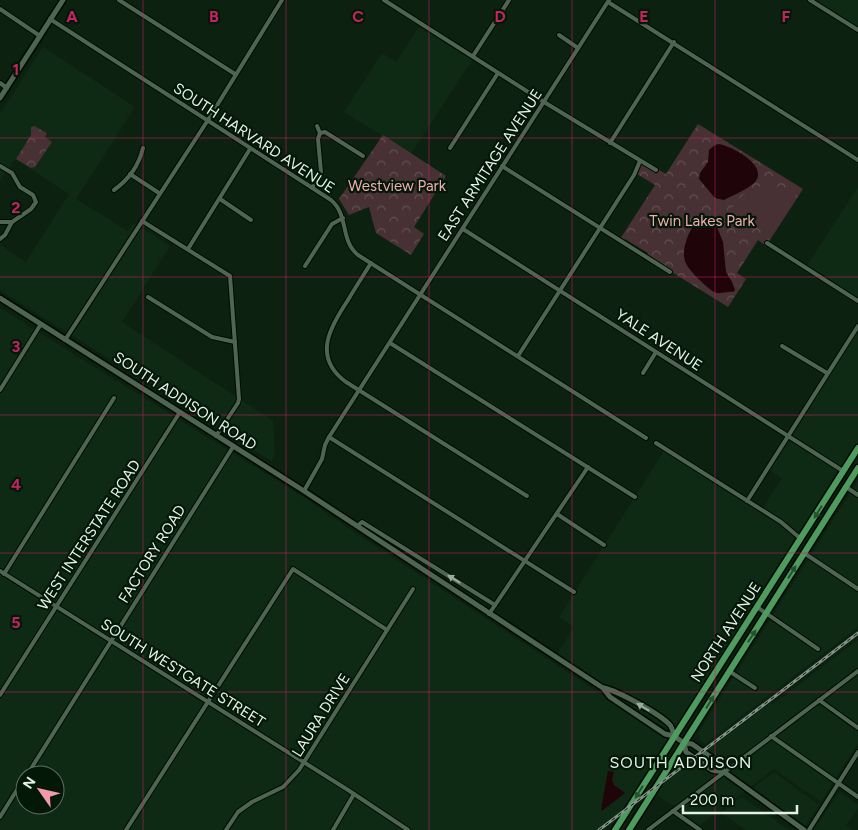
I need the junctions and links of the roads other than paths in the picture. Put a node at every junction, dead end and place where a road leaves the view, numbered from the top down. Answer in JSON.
{"nodes":[{"id":1,"x":63,"y":0,"type":"edge"},
{"id":2,"x":119,"y":0,"type":"edge"},
{"id":3,"x":282,"y":0,"type":"edge"},
{"id":4,"x":384,"y":0,"type":"edge"},
{"id":5,"x":502,"y":0,"type":"edge"},
{"id":6,"x":810,"y":0,"type":"edge"},
{"id":7,"x":608,"y":1,"type":"edge"},
{"id":8,"x":508,"y":2,"type":"edge"},
{"id":9,"x":0,"y":9,"type":"edge"},
{"id":10,"x":50,"y":19,"type":"junction"},
{"id":11,"x":858,"y":30,"type":"edge"},
{"id":12,"x":559,"y":35,"type":"dead end"},
{"id":13,"x":40,"y":36,"type":"junction"},
{"id":14,"x":674,"y":42,"type":"junction"},
{"id":15,"x":578,"y":48,"type":"junction"},
{"id":16,"x":473,"y":56,"type":"junction"},
{"id":17,"x":498,"y":73,"type":"junction"},
{"id":18,"x":235,"y":74,"type":"junction"},
{"id":19,"x":0,"y":83,"type":"edge"},
{"id":20,"x":6,"y":88,"type":"junction"},
{"id":21,"x":0,"y":98,"type":"edge"},
{"id":22,"x":544,"y":102,"type":"junction"},
{"id":23,"x":208,"y":120,"type":"junction"},
{"id":24,"x":317,"y":126,"type":"dead end"},
{"id":25,"x":320,"y":133,"type":"junction"},
{"id":26,"x":610,"y":143,"type":"junction"},
{"id":27,"x":143,"y":148,"type":"dead end"},
{"id":28,"x":450,"y":148,"type":"dead end"},
{"id":29,"x":250,"y":149,"type":"junction"},
{"id":30,"x":363,"y":156,"type":"dead end"},
{"id":31,"x":858,"y":160,"type":"edge"},
{"id":32,"x":640,"y":161,"type":"junction"},
{"id":33,"x":0,"y":166,"type":"edge"},
{"id":34,"x":502,"y":166,"type":"junction"},
{"id":35,"x":656,"y":170,"type":"dead end"},
{"id":36,"x":130,"y":174,"type":"junction"},
{"id":37,"x":312,"y":188,"type":"junction"},
{"id":38,"x":114,"y":190,"type":"dead end"},
{"id":39,"x":159,"y":193,"type":"junction"},
{"id":40,"x":220,"y":200,"type":"junction"},
{"id":41,"x":343,"y":218,"type":"junction"},
{"id":42,"x":251,"y":220,"type":"dead end"},
{"id":43,"x":142,"y":221,"type":"junction"},
{"id":44,"x":0,"y":222,"type":"edge"},
{"id":45,"x":12,"y":222,"type":"junction"},
{"id":46,"x":600,"y":228,"type":"junction"},
{"id":47,"x":463,"y":229,"type":"junction"},
{"id":48,"x":0,"y":239,"type":"edge"},
{"id":49,"x":767,"y":243,"type":"dead end"},
{"id":50,"x":188,"y":249,"type":"junction"},
{"id":51,"x":371,"y":264,"type":"junction"},
{"id":52,"x":304,"y":266,"type":"dead end"},
{"id":53,"x":670,"y":272,"type":"dead end"},
{"id":54,"x":560,"y":291,"type":"junction"},
{"id":55,"x":420,"y":295,"type":"junction"},
{"id":56,"x":148,"y":297,"type":"dead end"},
{"id":57,"x":0,"y":298,"type":"edge"},
{"id":58,"x":858,"y":301,"type":"edge"},
{"id":59,"x":42,"y":324,"type":"junction"},
{"id":60,"x":858,"y":326,"type":"edge"},
{"id":61,"x":65,"y":340,"type":"junction"},
{"id":62,"x":236,"y":342,"type":"junction"},
{"id":63,"x":390,"y":343,"type":"junction"},
{"id":64,"x":782,"y":346,"type":"dead end"},
{"id":65,"x":656,"y":352,"type":"junction"},
{"id":66,"x":518,"y":356,"type":"junction"},
{"id":67,"x":643,"y":373,"type":"dead end"},
{"id":68,"x":827,"y":373,"type":"junction"},
{"id":69,"x":0,"y":390,"type":"edge"},
{"id":70,"x":360,"y":390,"type":"junction"},
{"id":71,"x":114,"y":398,"type":"dead end"},
{"id":72,"x":180,"y":412,"type":"junction"},
{"id":73,"x":216,"y":436,"type":"junction"},
{"id":74,"x":788,"y":436,"type":"junction"},
{"id":75,"x":329,"y":437,"type":"junction"},
{"id":76,"x":646,"y":438,"type":"dead end"},
{"id":77,"x":656,"y":444,"type":"dead end"},
{"id":78,"x":233,"y":447,"type":"junction"},
{"id":79,"x":858,"y":448,"type":"edge"},
{"id":80,"x":588,"y":468,"type":"junction"},
{"id":81,"x":858,"y":468,"type":"edge"},
{"id":82,"x":843,"y":471,"type":"junction"},
{"id":83,"x":846,"y":487,"type":"junction"},
{"id":84,"x":304,"y":491,"type":"junction"},
{"id":85,"x":858,"y":495,"type":"edge"},
{"id":86,"x":527,"y":496,"type":"dead end"},
{"id":87,"x":634,"y":497,"type":"dead end"},
{"id":88,"x":747,"y":501,"type":"junction"},
{"id":89,"x":557,"y":514,"type":"junction"},
{"id":90,"x":357,"y":526,"type":"junction"},
{"id":91,"x":801,"y":539,"type":"junction"},
{"id":92,"x":604,"y":544,"type":"dead end"},
{"id":93,"x":804,"y":553,"type":"junction"},
{"id":94,"x":524,"y":561,"type":"junction"},
{"id":95,"x":2,"y":572,"type":"edge"},
{"id":96,"x":413,"y":589,"type":"dead end"},
{"id":97,"x":858,"y":589,"type":"edge"},
{"id":98,"x":574,"y":592,"type":"dead end"},
{"id":99,"x":495,"y":605,"type":"junction"},
{"id":100,"x":56,"y":607,"type":"junction"},
{"id":101,"x":757,"y":607,"type":"junction"},
{"id":102,"x":767,"y":613,"type":"junction"},
{"id":103,"x":489,"y":614,"type":"junction"},
{"id":104,"x":387,"y":630,"type":"junction"},
{"id":105,"x":111,"y":641,"type":"junction"},
{"id":106,"x":818,"y":649,"type":"dead end"},
{"id":107,"x":729,"y":671,"type":"junction"},
{"id":108,"x":858,"y":671,"type":"edge"},
{"id":109,"x":603,"y":688,"type":"junction"},
{"id":110,"x":755,"y":688,"type":"dead end"},
{"id":111,"x":0,"y":695,"type":"edge"},
{"id":112,"x":819,"y":700,"type":"junction"},
{"id":113,"x":208,"y":702,"type":"junction"},
{"id":114,"x":858,"y":728,"type":"edge"},
{"id":115,"x":674,"y":736,"type":"junction"},
{"id":116,"x":771,"y":736,"type":"junction"},
{"id":117,"x":684,"y":744,"type":"junction"},
{"id":118,"x":858,"y":752,"type":"edge"},
{"id":119,"x":305,"y":762,"type":"junction"},
{"id":120,"x":33,"y":765,"type":"edge"},
{"id":121,"x":724,"y":772,"type":"junction"},
{"id":122,"x":838,"y":783,"type":"junction"},
{"id":123,"x":15,"y":793,"type":"edge"},
{"id":124,"x":354,"y":794,"type":"junction"},
{"id":125,"x":858,"y":797,"type":"edge"},
{"id":126,"x":673,"y":811,"type":"junction"},
{"id":127,"x":0,"y":817,"type":"edge"},
{"id":128,"x":126,"y":830,"type":"edge"},
{"id":129,"x":226,"y":830,"type":"edge"},
{"id":130,"x":332,"y":830,"type":"edge"},
{"id":131,"x":408,"y":830,"type":"edge"},
{"id":132,"x":615,"y":830,"type":"edge"},
{"id":133,"x":629,"y":830,"type":"edge"},
{"id":134,"x":648,"y":830,"type":"edge"},
{"id":135,"x":700,"y":830,"type":"edge"},
{"id":136,"x":804,"y":830,"type":"edge"},
{"id":137,"x":809,"y":830,"type":"edge"}],
"edges":[{"from":1,"to":10,"type":"street"},
{"from":2,"to":18,"type":"street"},
{"from":3,"to":18,"type":"street"},
{"from":4,"to":16,"type":"street"},
{"from":5,"to":8,"type":"street"},
{"from":6,"to":11,"type":"street"},
{"from":7,"to":14,"type":"street"},
{"from":7,"to":15,"type":"street","name":"EAST ARMITAGE AVENUE"},
{"from":8,"to":16,"type":"street"},
{"from":9,"to":13,"type":"street"},
{"from":10,"to":13,"type":"street"},
{"from":10,"to":23,"type":"street","name":"SOUTH HARVARD AVENUE"},
{"from":12,"to":15,"type":"street"},
{"from":13,"to":20,"type":"street"},
{"from":14,"to":26,"type":"street"},
{"from":14,"to":31,"type":"street"},
{"from":15,"to":22,"type":"street","name":"EAST ARMITAGE AVENUE"},
{"from":16,"to":17,"type":"street"},
{"from":17,"to":22,"type":"street"},
{"from":17,"to":28,"type":"street"},
{"from":18,"to":23,"type":"street"},
{"from":19,"to":20,"type":"street"},
{"from":20,"to":21,"type":"street"},
{"from":22,"to":26,"type":"street"},
{"from":22,"to":34,"type":"street","name":"EAST ARMITAGE AVENUE"},
{"from":23,"to":29,"type":"street","name":"SOUTH HARVARD AVENUE"},
{"from":23,"to":39,"type":"street"},
{"from":24,"to":25,"type":"street"},
{"from":25,"to":30,"type":"street"},
{"from":25,"to":37,"type":"street"},
{"from":26,"to":32,"type":"street"},
{"from":27,"to":36,"type":"street"},
{"from":29,"to":37,"type":"street","name":"SOUTH HARVARD AVENUE"},
{"from":29,"to":40,"type":"street"},
{"from":32,"to":35,"type":"street"},
{"from":32,"to":46,"type":"street"},
{"from":33,"to":45,"type":"street"},
{"from":34,"to":46,"type":"street"},
{"from":34,"to":47,"type":"street","name":"EAST ARMITAGE AVENUE"},
{"from":36,"to":38,"type":"street"},
{"from":36,"to":39,"type":"street"},
{"from":37,"to":41,"type":"street","name":"SOUTH HARVARD AVENUE"},
{"from":39,"to":43,"type":"street"},
{"from":40,"to":42,"type":"street"},
{"from":40,"to":50,"type":"street"},
{"from":41,"to":51,"type":"street","name":"SOUTH HARVARD AVENUE"},
{"from":41,"to":52,"type":"street"},
{"from":43,"to":50,"type":"street"},
{"from":43,"to":61,"type":"street"},
{"from":44,"to":45,"type":"street"},
{"from":45,"to":48,"type":"street"},
{"from":46,"to":53,"type":"street"},
{"from":46,"to":54,"type":"street"},
{"from":47,"to":54,"type":"street","name":"YALE AVENUE"},
{"from":47,"to":55,"type":"street","name":"EAST ARMITAGE AVENUE"},
{"from":49,"to":58,"type":"street"},
{"from":50,"to":62,"type":"street"},
{"from":51,"to":55,"type":"street","name":"SOUTH HARVARD AVENUE"},
{"from":51,"to":70,"type":"street"},
{"from":54,"to":65,"type":"street","name":"YALE AVENUE"},
{"from":54,"to":66,"type":"street"},
{"from":55,"to":63,"type":"street","name":"EAST ARMITAGE AVENUE"},
{"from":55,"to":66,"type":"street","name":"SOUTH HARVARD AVENUE"},
{"from":56,"to":62,"type":"street"},
{"from":57,"to":59,"type":"street","name":"SOUTH ADDISON ROAD"},
{"from":59,"to":61,"type":"street","name":"SOUTH ADDISON ROAD"},
{"from":59,"to":69,"type":"street"},
{"from":60,"to":68,"type":"street"},
{"from":61,"to":72,"type":"street","name":"SOUTH ADDISON ROAD"},
{"from":62,"to":73,"type":"street"},
{"from":63,"to":70,"type":"street","name":"EAST ARMITAGE AVENUE"},
{"from":63,"to":80,"type":"street"},
{"from":64,"to":68,"type":"street"},
{"from":65,"to":67,"type":"street"},
{"from":65,"to":74,"type":"street","name":"YALE AVENUE"},
{"from":66,"to":76,"type":"street","name":"SOUTH HARVARD AVENUE"},
{"from":68,"to":74,"type":"street"},
{"from":70,"to":75,"type":"street","name":"EAST ARMITAGE AVENUE"},
{"from":70,"to":86,"type":"street"},
{"from":71,"to":95,"type":"street"},
{"from":72,"to":73,"type":"street","name":"SOUTH ADDISON ROAD"},
{"from":72,"to":100,"type":"street","name":"WEST INTERSTATE ROAD"},
{"from":73,"to":78,"type":"street","name":"SOUTH ADDISON ROAD"},
{"from":74,"to":82,"type":"street","name":"YALE AVENUE"},
{"from":74,"to":88,"type":"street"},
{"from":75,"to":84,"type":"street","name":"EAST ARMITAGE AVENUE"},
{"from":75,"to":94,"type":"street"},
{"from":77,"to":88,"type":"street"},
{"from":78,"to":84,"type":"street","name":"SOUTH ADDISON ROAD"},
{"from":78,"to":105,"type":"street","name":"FACTORY ROAD"},
{"from":79,"to":82,"type":"main road","name":"NORTH AVENUE"},
{"from":80,"to":87,"type":"street"},
{"from":80,"to":89,"type":"street"},
{"from":81,"to":83,"type":"main road","name":"NORTH AVENUE"},
{"from":82,"to":91,"type":"main road","name":"NORTH AVENUE","one_way":true},
{"from":83,"to":85,"type":"street"},
{"from":83,"to":93,"type":"main road","name":"NORTH AVENUE"},
{"from":84,"to":90,"type":"street","name":"SOUTH ADDISON ROAD"},
{"from":88,"to":91,"type":"street"},
{"from":89,"to":92,"type":"street"},
{"from":89,"to":94,"type":"street"},
{"from":99,"to":90,"type":"street","name":"SOUTH ADDISON ROAD","one_way":true},
{"from":90,"to":103,"type":"street","name":"SOUTH ADDISON ROAD"},
{"from":91,"to":101,"type":"main road","name":"NORTH AVENUE"},
{"from":93,"to":97,"type":"street"},
{"from":102,"to":93,"type":"main road","name":"NORTH AVENUE","one_way":true},
{"from":94,"to":98,"type":"street"},
{"from":94,"to":99,"type":"street"},
{"from":95,"to":100,"type":"street","name":"SOUTH WESTGATE STREET"},
{"from":96,"to":104,"type":"street","name":"LAURA DRIVE"},
{"from":99,"to":103,"type":"street"},
{"from":100,"to":105,"type":"street","name":"SOUTH WESTGATE STREET"},
{"from":100,"to":111,"type":"street","name":"WEST INTERSTATE ROAD"},
{"from":101,"to":102,"type":"street"},
{"from":101,"to":115,"type":"main road","name":"NORTH AVENUE"},
{"from":102,"to":106,"type":"street"},
{"from":107,"to":102,"type":"main road","name":"NORTH AVENUE","one_way":true},
{"from":103,"to":109,"type":"street","name":"SOUTH ADDISON ROAD"},
{"from":104,"to":113,"type":"street"},
{"from":104,"to":119,"type":"street","name":"LAURA DRIVE"},
{"from":105,"to":113,"type":"street","name":"SOUTH WESTGATE STREET"},
{"from":105,"to":120,"type":"street","name":"FACTORY ROAD"},
{"from":107,"to":110,"type":"street"},
{"from":117,"to":107,"type":"main road","name":"NORTH AVENUE","one_way":true},
{"from":108,"to":112,"type":"street"},
{"from":109,"to":115,"type":"street"},
{"from":115,"to":109,"type":"street","one_way":true},
{"from":112,"to":114,"type":"street"},
{"from":112,"to":116,"type":"street"},
{"from":113,"to":119,"type":"street","name":"SOUTH WESTGATE STREET"},
{"from":113,"to":128,"type":"street"},
{"from":115,"to":117,"type":"street"},
{"from":115,"to":132,"type":"main road","name":"NORTH AVENUE","one_way":true},
{"from":116,"to":121,"type":"street"},
{"from":116,"to":122,"type":"street"},
{"from":117,"to":121,"type":"street"},
{"from":117,"to":121,"type":"street"},
{"from":117,"to":133,"type":"main road","name":"NORTH AVENUE"},
{"from":118,"to":122,"type":"street"},
{"from":119,"to":124,"type":"street","name":"SOUTH WESTGATE STREET"},
{"from":119,"to":129,"type":"street","name":"LAURA DRIVE"},
{"from":121,"to":126,"type":"street"},
{"from":121,"to":136,"type":"street"},
{"from":122,"to":125,"type":"street"},
{"from":122,"to":137,"type":"street"},
{"from":123,"to":127,"type":"street","name":"FACTORY ROAD"},
{"from":124,"to":130,"type":"street"},
{"from":124,"to":131,"type":"street","name":"SOUTH WESTGATE STREET"},
{"from":126,"to":134,"type":"street"},
{"from":126,"to":135,"type":"street"}]}
